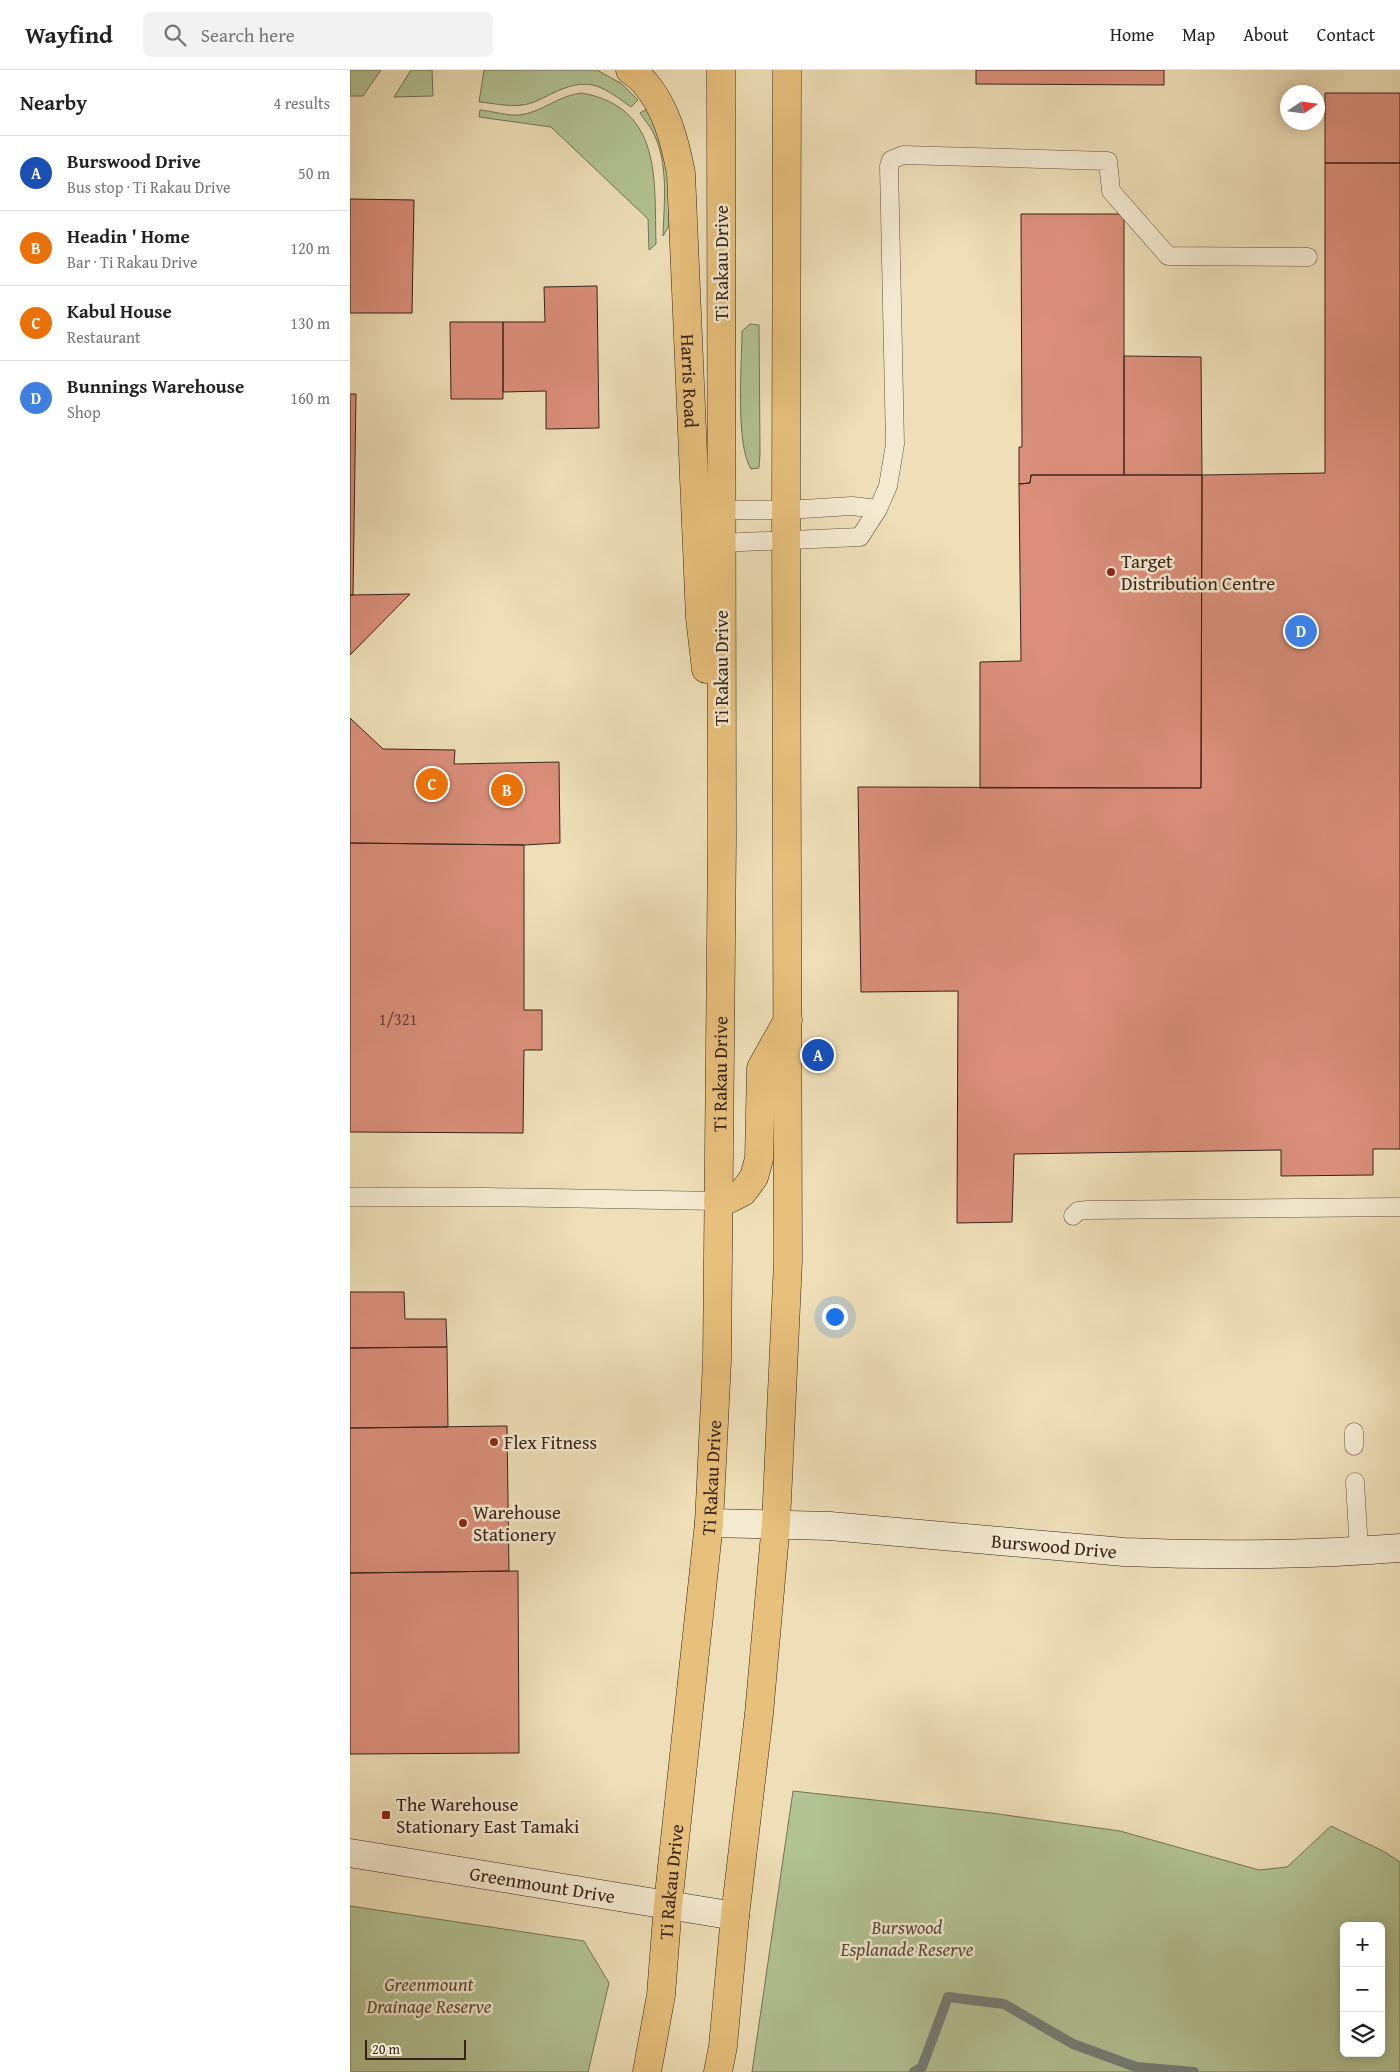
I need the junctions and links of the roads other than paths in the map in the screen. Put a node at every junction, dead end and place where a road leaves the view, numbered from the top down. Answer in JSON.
{"nodes":[{"id":1,"x":630,"y":70,"type":"edge"},
{"id":2,"x":721,"y":70,"type":"edge"},
{"id":3,"x":787,"y":70,"type":"edge"},
{"id":4,"x":1308,"y":258,"type":"dead end"},
{"id":5,"x":721,"y":510,"type":"junction"},
{"id":6,"x":786,"y":510,"type":"junction"},
{"id":7,"x":878,"y":510,"type":"junction"},
{"id":8,"x":786,"y":540,"type":"junction"},
{"id":9,"x":720,"y":543,"type":"junction"},
{"id":10,"x":722,"y":702,"type":"junction"},
{"id":11,"x":788,"y":1019,"type":"junction"},
{"id":12,"x":350,"y":1197,"type":"edge"},
{"id":13,"x":718,"y":1201,"type":"junction"},
{"id":14,"x":1400,"y":1207,"type":"edge"},
{"id":15,"x":1073,"y":1216,"type":"dead end"},
{"id":16,"x":1355,"y":1482,"type":"dead end"},
{"id":17,"x":709,"y":1523,"type":"junction"},
{"id":18,"x":776,"y":1523,"type":"junction"},
{"id":19,"x":1400,"y":1548,"type":"edge"},
{"id":20,"x":1360,"y":1551,"type":"junction"},
{"id":21,"x":350,"y":1853,"type":"edge"},
{"id":22,"x":668,"y":1904,"type":"junction"},
{"id":23,"x":735,"y":1916,"type":"junction"},
{"id":24,"x":647,"y":2072,"type":"edge"},
{"id":25,"x":718,"y":2072,"type":"edge"}],
"edges":[{"from":1,"to":10,"type":"main road","name":"Harris Road"},
{"from":2,"to":5,"type":"main road","name":"Ti Rakau Drive"},
{"from":3,"to":6,"type":"main road"},
{"from":4,"to":7,"type":"lane"},
{"from":5,"to":6,"type":"lane"},
{"from":5,"to":9,"type":"main road","name":"Ti Rakau Drive"},
{"from":6,"to":7,"type":"lane"},
{"from":6,"to":8,"type":"main road"},
{"from":7,"to":8,"type":"lane"},
{"from":8,"to":9,"type":"lane"},
{"from":8,"to":11,"type":"main road"},
{"from":9,"to":10,"type":"main road","name":"Ti Rakau Drive"},
{"from":10,"to":13,"type":"main road","name":"Ti Rakau Drive"},
{"from":11,"to":13,"type":"main road"},
{"from":11,"to":18,"type":"main road"},
{"from":12,"to":13,"type":"lane"},
{"from":13,"to":17,"type":"main road","name":"Ti Rakau Drive"},
{"from":14,"to":15,"type":"lane"},
{"from":16,"to":20,"type":"lane"},
{"from":17,"to":18,"type":"street","name":"Burswood Drive"},
{"from":17,"to":22,"type":"main road","name":"Ti Rakau Drive"},
{"from":18,"to":20,"type":"street","name":"Burswood Drive"},
{"from":18,"to":23,"type":"main road"},
{"from":19,"to":20,"type":"street","name":"Burswood Drive"},
{"from":21,"to":22,"type":"street","name":"Greenmount Drive"},
{"from":22,"to":23,"type":"street","name":"Greenmount Drive"},
{"from":22,"to":24,"type":"main road","name":"Ti Rakau Drive"},
{"from":23,"to":25,"type":"main road"}]}
